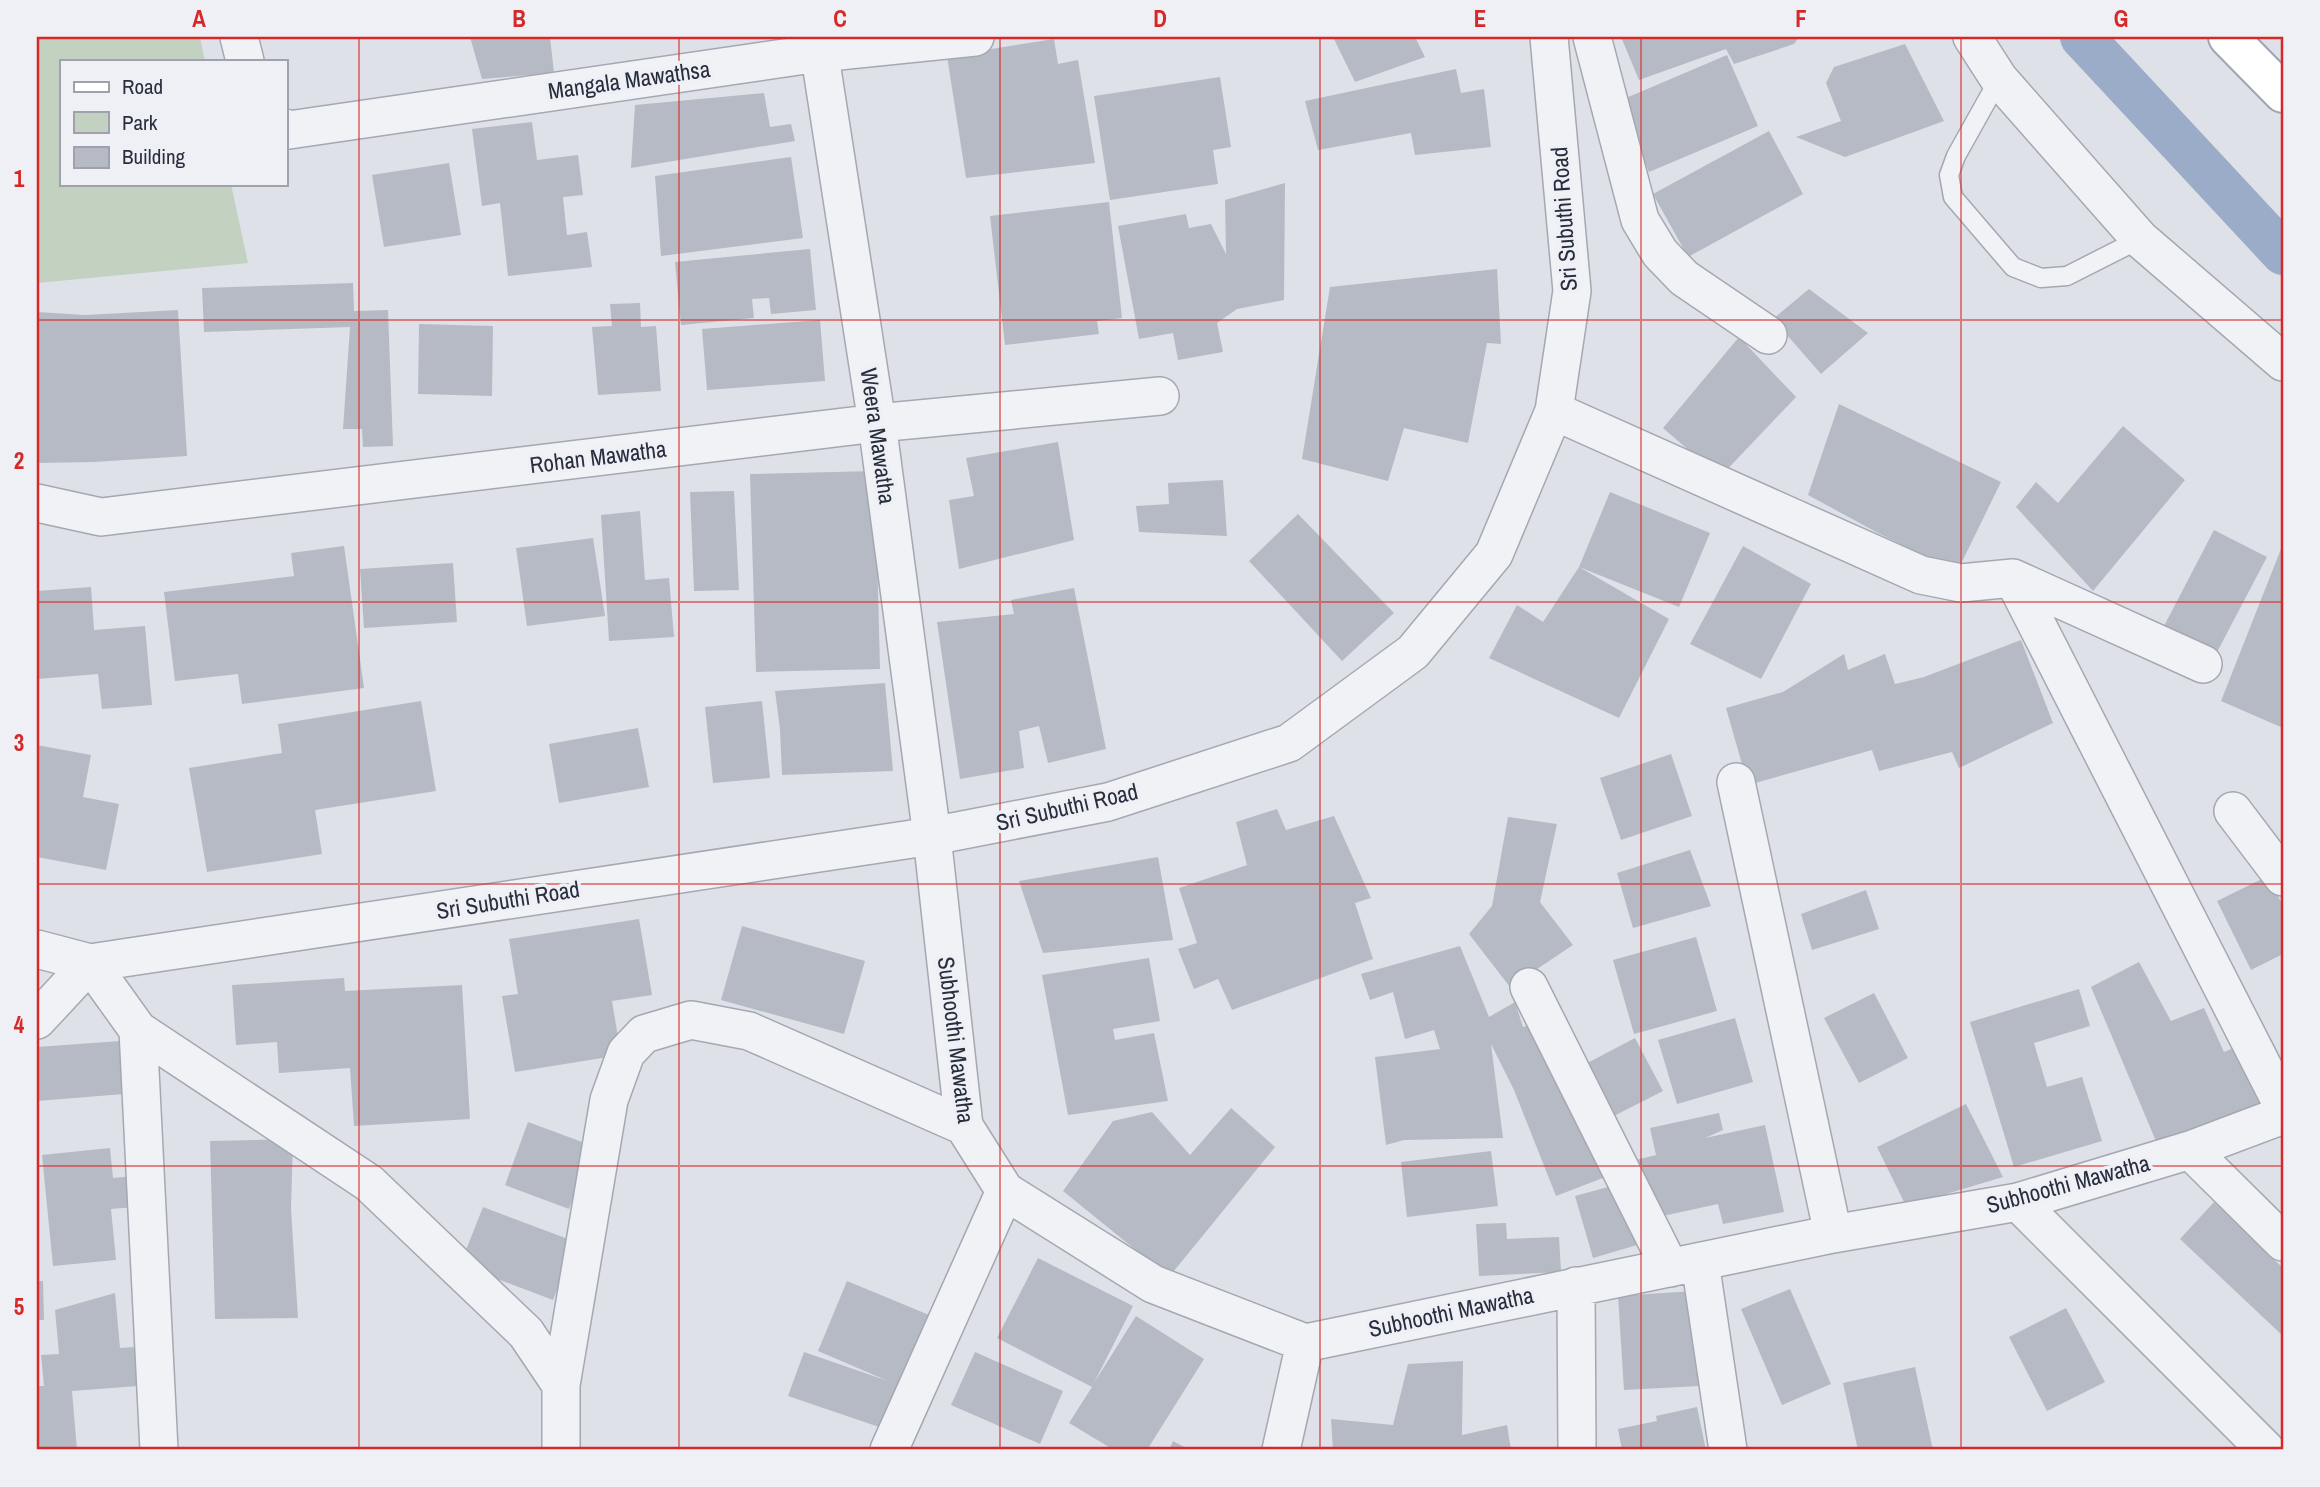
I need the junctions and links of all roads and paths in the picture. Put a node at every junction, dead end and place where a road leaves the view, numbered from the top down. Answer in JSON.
{"nodes":[{"id":1,"x":239,"y":37,"type":"edge"},
{"id":2,"x":975,"y":37,"type":"edge"},
{"id":3,"x":1549,"y":37,"type":"edge"},
{"id":4,"x":1592,"y":37,"type":"edge"},
{"id":5,"x":1972,"y":37,"type":"edge"},
{"id":6,"x":2228,"y":37,"type":"edge"},
{"id":7,"x":818,"y":45,"type":"edge"},
{"id":8,"x":245,"y":60,"type":"edge"},
{"id":9,"x":1999,"y":79,"type":"junction"},
{"id":10,"x":2283,"y":93,"type":"edge"},
{"id":11,"x":287,"y":129,"type":"edge"},
{"id":12,"x":2140,"y":239,"type":"junction"},
{"id":13,"x":1768,"y":335,"type":"dead end"},
{"id":14,"x":2283,"y":362,"type":"edge"},
{"id":15,"x":1160,"y":396,"type":"dead end"},
{"id":16,"x":1554,"y":411,"type":"junction"},
{"id":17,"x":877,"y":424,"type":"junction"},
{"id":18,"x":37,"y":503,"type":"edge"},
{"id":19,"x":2013,"y":578,"type":"junction"},
{"id":20,"x":2203,"y":664,"type":"dead end"},
{"id":21,"x":1736,"y":782,"type":"dead end"},
{"id":22,"x":2233,"y":811,"type":"dead end"},
{"id":23,"x":932,"y":836,"type":"junction"},
{"id":24,"x":2283,"y":877,"type":"edge"},
{"id":25,"x":37,"y":949,"type":"edge"},
{"id":26,"x":90,"y":963,"type":"junction"},
{"id":27,"x":1529,"y":987,"type":"dead end"},
{"id":28,"x":37,"y":1020,"type":"edge"},
{"id":29,"x":138,"y":1030,"type":"junction"},
{"id":30,"x":2283,"y":1106,"type":"edge"},
{"id":31,"x":2283,"y":1115,"type":"edge"},
{"id":32,"x":964,"y":1126,"type":"junction"},
{"id":33,"x":2190,"y":1150,"type":"junction"},
{"id":34,"x":1005,"y":1191,"type":"junction"},
{"id":35,"x":2018,"y":1202,"type":"junction"},
{"id":36,"x":1833,"y":1234,"type":"junction"},
{"id":37,"x":2283,"y":1242,"type":"edge"},
{"id":38,"x":1685,"y":1265,"type":"junction"},
{"id":39,"x":1576,"y":1286,"type":"junction"},
{"id":40,"x":1305,"y":1343,"type":"junction"},
{"id":41,"x":561,"y":1385,"type":"junction"},
{"id":42,"x":159,"y":1450,"type":"edge"},
{"id":43,"x":561,"y":1450,"type":"edge"},
{"id":44,"x":889,"y":1450,"type":"edge"},
{"id":45,"x":1281,"y":1450,"type":"edge"},
{"id":46,"x":1577,"y":1450,"type":"edge"},
{"id":47,"x":1728,"y":1450,"type":"edge"},
{"id":48,"x":2266,"y":1450,"type":"edge"}],
"edges":[{"from":1,"to":8,"type":"street"},
{"from":2,"to":7,"type":"street","name":"Mangala Mawathsa"},
{"from":3,"to":16,"type":"street","name":"Sri Subuthi Road"},
{"from":4,"to":13,"type":"street"},
{"from":5,"to":9,"type":"street"},
{"from":6,"to":10,"type":"main road"},
{"from":7,"to":11,"type":"street","name":"Mangala Mawathsa"},
{"from":7,"to":17,"type":"street","name":"Weera Mawatha"},
{"from":9,"to":12,"type":"street"},
{"from":9,"to":12,"type":"lane"},
{"from":12,"to":14,"type":"street"},
{"from":15,"to":17,"type":"street","name":"Rohan Mawatha"},
{"from":16,"to":19,"type":"street"},
{"from":16,"to":23,"type":"street","name":"Sri Subuthi Road"},
{"from":17,"to":18,"type":"street","name":"Rohan Mawatha"},
{"from":17,"to":23,"type":"street","name":"Weera Mawatha"},
{"from":19,"to":20,"type":"street"},
{"from":19,"to":30,"type":"street"},
{"from":21,"to":36,"type":"street"},
{"from":22,"to":24,"type":"street"},
{"from":23,"to":26,"type":"street","name":"Sri Subuthi Road"},
{"from":23,"to":32,"type":"street","name":"Subhoothi Mawatha"},
{"from":25,"to":26,"type":"street","name":"Sri Subuthi Road"},
{"from":26,"to":28,"type":"street"},
{"from":26,"to":29,"type":"street"},
{"from":27,"to":38,"type":"street"},
{"from":29,"to":41,"type":"street"},
{"from":29,"to":42,"type":"street"},
{"from":31,"to":33,"type":"street","name":"Subhoothi Mawatha"},
{"from":32,"to":34,"type":"street","name":"Subhoothi Mawatha"},
{"from":32,"to":41,"type":"street"},
{"from":33,"to":35,"type":"street","name":"Subhoothi Mawatha"},
{"from":33,"to":37,"type":"street"},
{"from":34,"to":40,"type":"street","name":"Subhoothi Mawatha"},
{"from":34,"to":44,"type":"street"},
{"from":35,"to":36,"type":"street","name":"Subhoothi Mawatha"},
{"from":35,"to":48,"type":"street"},
{"from":36,"to":38,"type":"street","name":"Subhoothi Mawatha"},
{"from":38,"to":39,"type":"street","name":"Subhoothi Mawatha"},
{"from":38,"to":47,"type":"street"},
{"from":39,"to":40,"type":"street","name":"Subhoothi Mawatha"},
{"from":39,"to":46,"type":"street"},
{"from":40,"to":45,"type":"street"},
{"from":41,"to":43,"type":"street"}]}
